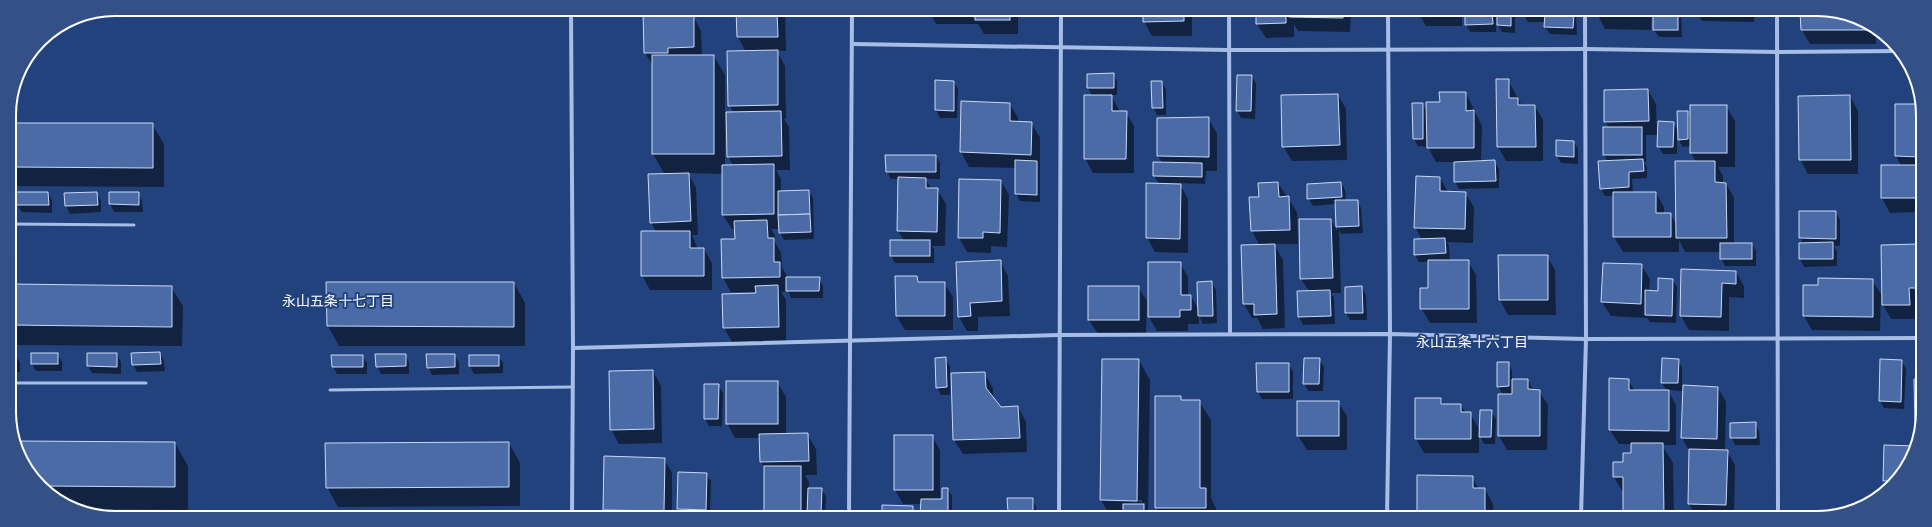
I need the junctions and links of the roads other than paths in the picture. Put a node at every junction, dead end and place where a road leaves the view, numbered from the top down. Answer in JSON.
{"nodes":[{"id":1,"x":571,"y":16,"type":"edge"},
{"id":2,"x":852,"y":16,"type":"edge"},
{"id":3,"x":1061,"y":16,"type":"edge"},
{"id":4,"x":1229,"y":16,"type":"edge"},
{"id":5,"x":1388,"y":16,"type":"edge"},
{"id":6,"x":1585,"y":16,"type":"edge"},
{"id":7,"x":1777,"y":16,"type":"edge"},
{"id":8,"x":852,"y":44,"type":"junction"},
{"id":9,"x":1061,"y":48,"type":"junction"},
{"id":10,"x":1388,"y":49,"type":"junction"},
{"id":11,"x":1585,"y":49,"type":"junction"},
{"id":12,"x":1229,"y":50,"type":"junction"},
{"id":13,"x":1892,"y":51,"type":"edge"},
{"id":14,"x":1777,"y":52,"type":"junction"},
{"id":15,"x":16,"y":224,"type":"edge"},
{"id":16,"x":134,"y":225,"type":"dead end"},
{"id":17,"x":1230,"y":334,"type":"junction"},
{"id":18,"x":1390,"y":334,"type":"junction"},
{"id":19,"x":1059,"y":335,"type":"junction"},
{"id":20,"x":1778,"y":337,"type":"junction"},
{"id":21,"x":1916,"y":338,"type":"edge"},
{"id":22,"x":1586,"y":339,"type":"junction"},
{"id":23,"x":850,"y":340,"type":"junction"},
{"id":24,"x":573,"y":348,"type":"junction"},
{"id":25,"x":16,"y":383,"type":"edge"},
{"id":26,"x":146,"y":383,"type":"dead end"},
{"id":27,"x":573,"y":387,"type":"junction"},
{"id":28,"x":330,"y":390,"type":"dead end"},
{"id":29,"x":572,"y":511,"type":"edge"},
{"id":30,"x":849,"y":511,"type":"edge"},
{"id":31,"x":1058,"y":511,"type":"edge"},
{"id":32,"x":1387,"y":511,"type":"edge"},
{"id":33,"x":1582,"y":511,"type":"edge"},
{"id":34,"x":1778,"y":511,"type":"edge"}],
"edges":[{"from":1,"to":24,"type":"street"},
{"from":2,"to":8,"type":"street"},
{"from":3,"to":9,"type":"street"},
{"from":4,"to":12,"type":"street"},
{"from":5,"to":10,"type":"street"},
{"from":6,"to":11,"type":"street"},
{"from":7,"to":14,"type":"street"},
{"from":8,"to":9,"type":"street"},
{"from":8,"to":23,"type":"street"},
{"from":9,"to":12,"type":"street"},
{"from":9,"to":19,"type":"street"},
{"from":10,"to":11,"type":"street"},
{"from":10,"to":12,"type":"street"},
{"from":10,"to":18,"type":"street"},
{"from":11,"to":14,"type":"street"},
{"from":11,"to":22,"type":"street"},
{"from":12,"to":17,"type":"street"},
{"from":13,"to":14,"type":"street"},
{"from":14,"to":20,"type":"street"},
{"from":15,"to":16,"type":"lane"},
{"from":17,"to":18,"type":"street"},
{"from":17,"to":19,"type":"street"},
{"from":18,"to":22,"type":"street"},
{"from":18,"to":32,"type":"street"},
{"from":19,"to":23,"type":"street"},
{"from":19,"to":31,"type":"street"},
{"from":20,"to":21,"type":"street"},
{"from":20,"to":22,"type":"street"},
{"from":20,"to":34,"type":"street"},
{"from":22,"to":33,"type":"street"},
{"from":23,"to":24,"type":"street"},
{"from":23,"to":30,"type":"street"},
{"from":24,"to":27,"type":"street"},
{"from":25,"to":26,"type":"lane"},
{"from":27,"to":28,"type":"lane"},
{"from":27,"to":29,"type":"street"}]}
